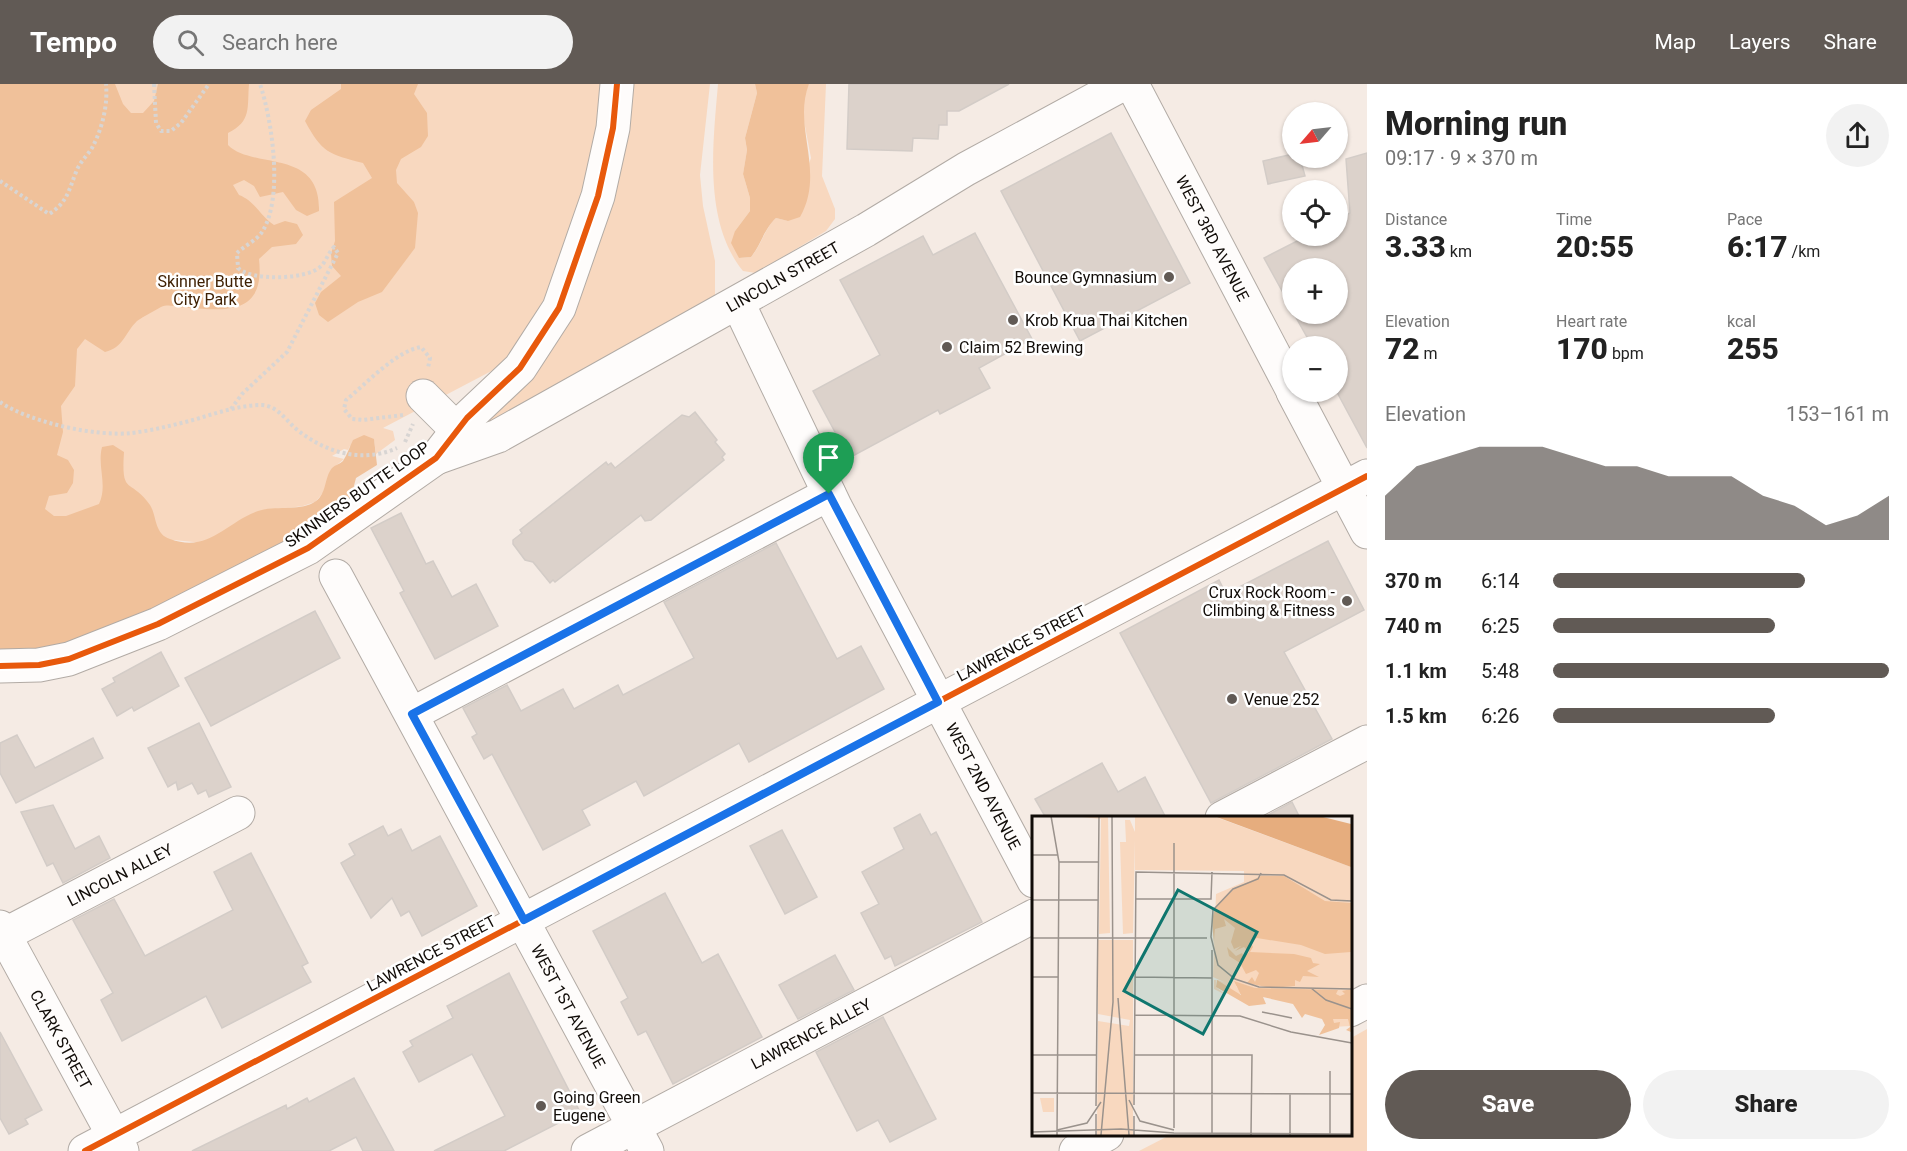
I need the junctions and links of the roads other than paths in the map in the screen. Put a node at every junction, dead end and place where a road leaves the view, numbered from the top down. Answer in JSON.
{"nodes":[{"id":1,"x":617,"y":84,"type":"edge"},
{"id":2,"x":1123,"y":84,"type":"edge"},
{"id":3,"x":1131,"y":84,"type":"edge"},
{"id":4,"x":738,"y":303,"type":"junction"},
{"id":5,"x":1282,"y":370,"type":"edge"},
{"id":6,"x":1301,"y":402,"type":"edge"},
{"id":7,"x":415,"y":405,"type":"road end"},
{"id":8,"x":457,"y":430,"type":"junction"},
{"id":9,"x":436,"y":458,"type":"junction"},
{"id":10,"x":1356,"y":482,"type":"edge"},
{"id":11,"x":829,"y":494,"type":"junction"},
{"id":12,"x":1367,"y":532,"type":"edge"},
{"id":13,"x":336,"y":576,"type":"dead end"},
{"id":14,"x":0,"y":666,"type":"edge"},
{"id":15,"x":938,"y":702,"type":"junction"},
{"id":16,"x":412,"y":714,"type":"junction"},
{"id":17,"x":1367,"y":742,"type":"edge"},
{"id":18,"x":238,"y":813,"type":"dead end"},
{"id":19,"x":1226,"y":816,"type":"edge"},
{"id":20,"x":1032,"y":877,"type":"edge"},
{"id":21,"x":1032,"y":917,"type":"edge"},
{"id":22,"x":524,"y":920,"type":"junction"},
{"id":23,"x":1,"y":933,"type":"edge"},
{"id":24,"x":1367,"y":1001,"type":"edge"},
{"id":25,"x":1352,"y":1009,"type":"edge"},
{"id":26,"x":1103,"y":1136,"type":"edge"},
{"id":27,"x":641,"y":1139,"type":"edge"},
{"id":28,"x":117,"y":1143,"type":"edge"},
{"id":29,"x":85,"y":1151,"type":"edge"},
{"id":30,"x":588,"y":1151,"type":"edge"},
{"id":31,"x":1076,"y":1151,"type":"edge"}],
"edges":[{"from":1,"to":8,"type":"street","name":"SKINNERS BUTTE LOOP"},
{"from":2,"to":4,"type":"street","name":"LINCOLN STREET"},
{"from":3,"to":5,"type":"street","name":"WEST 3RD AVENUE"},
{"from":4,"to":9,"type":"street","name":"LINCOLN STREET"},
{"from":4,"to":11,"type":"street","name":"WEST 2ND AVENUE"},
{"from":6,"to":10,"type":"street","name":"WEST 3RD AVENUE"},
{"from":7,"to":8,"type":"street"},
{"from":8,"to":9,"type":"street","name":"SKINNERS BUTTE LOOP"},
{"from":9,"to":14,"type":"street","name":"SKINNERS BUTTE LOOP"},
{"from":10,"to":12,"type":"street","name":"WEST 3RD AVENUE"},
{"from":10,"to":15,"type":"street","name":"LAWRENCE STREET"},
{"from":11,"to":15,"type":"street","name":"WEST 2ND AVENUE"},
{"from":11,"to":16,"type":"street"},
{"from":13,"to":16,"type":"street","name":"WEST 1ST AVENUE"},
{"from":15,"to":20,"type":"street","name":"WEST 2ND AVENUE"},
{"from":15,"to":22,"type":"street","name":"LAWRENCE STREET"},
{"from":16,"to":22,"type":"street","name":"WEST 1ST AVENUE"},
{"from":17,"to":19,"type":"street"},
{"from":18,"to":23,"type":"street","name":"LINCOLN ALLEY"},
{"from":21,"to":27,"type":"street","name":"LAWRENCE ALLEY"},
{"from":22,"to":27,"type":"street","name":"WEST 1ST AVENUE"},
{"from":22,"to":28,"type":"street","name":"LAWRENCE STREET"},
{"from":23,"to":28,"type":"street","name":"CLARK STREET"},
{"from":24,"to":25,"type":"street"},
{"from":26,"to":31,"type":"street"},
{"from":27,"to":30,"type":"street","name":"LAWRENCE ALLEY"},
{"from":28,"to":29,"type":"street","name":"LAWRENCE STREET"}]}
